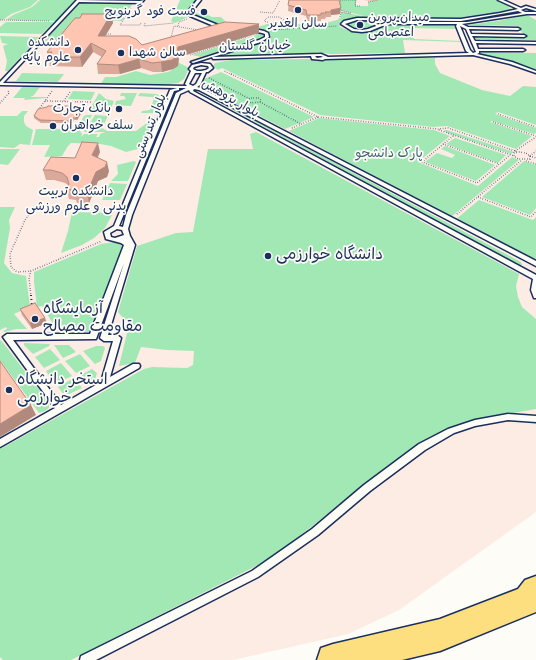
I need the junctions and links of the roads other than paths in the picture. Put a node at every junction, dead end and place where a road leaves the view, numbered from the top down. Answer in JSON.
{"nodes":[{"id":1,"x":78,"y":0,"type":"edge"},
{"id":2,"x":142,"y":0,"type":"edge"},
{"id":3,"x":199,"y":0,"type":"edge"},
{"id":4,"x":500,"y":0,"type":"edge"},
{"id":5,"x":510,"y":0,"type":"edge"},
{"id":6,"x":532,"y":5,"type":"dead end"},
{"id":7,"x":527,"y":7,"type":"junction"},
{"id":8,"x":518,"y":9,"type":"junction"},
{"id":9,"x":536,"y":10,"type":"edge"},
{"id":10,"x":528,"y":14,"type":"junction"},
{"id":11,"x":536,"y":17,"type":"edge"},
{"id":12,"x":459,"y":24,"type":"junction"},
{"id":13,"x":467,"y":28,"type":"junction"},
{"id":14,"x":518,"y":29,"type":"dead end"},
{"id":15,"x":227,"y":30,"type":"edge"},
{"id":16,"x":246,"y":30,"type":"edge"},
{"id":17,"x":471,"y":35,"type":"junction"},
{"id":18,"x":524,"y":36,"type":"dead end"},
{"id":19,"x":474,"y":42,"type":"junction"},
{"id":20,"x":536,"y":43,"type":"edge"},
{"id":21,"x":476,"y":50,"type":"junction"},
{"id":22,"x":523,"y":50,"type":"dead end"},
{"id":23,"x":473,"y":54,"type":"junction"},
{"id":24,"x":313,"y":56,"type":"junction"},
{"id":25,"x":325,"y":57,"type":"junction"},
{"id":26,"x":317,"y":59,"type":"junction"},
{"id":27,"x":193,"y":62,"type":"dead end"},
{"id":28,"x":198,"y":64,"type":"junction"},
{"id":29,"x":208,"y":65,"type":"junction"},
{"id":30,"x":193,"y":71,"type":"junction"},
{"id":31,"x":204,"y":72,"type":"junction"},
{"id":32,"x":536,"y":72,"type":"edge"},
{"id":33,"x":0,"y":84,"type":"edge"},
{"id":34,"x":192,"y":87,"type":"junction"},
{"id":35,"x":116,"y":227,"type":"junction"},
{"id":36,"x":126,"y":232,"type":"junction"},
{"id":37,"x":111,"y":239,"type":"junction"},
{"id":38,"x":536,"y":264,"type":"edge"},
{"id":39,"x":536,"y":278,"type":"edge"},
{"id":40,"x":536,"y":296,"type":"edge"},
{"id":41,"x":136,"y":366,"type":"dead end"},
{"id":42,"x":104,"y":383,"type":"junction"},
{"id":43,"x":60,"y":409,"type":"junction"},
{"id":44,"x":536,"y":419,"type":"edge"},
{"id":45,"x":0,"y":443,"type":"edge"},
{"id":46,"x":536,"y":591,"type":"edge"},
{"id":47,"x":85,"y":660,"type":"edge"},
{"id":48,"x":332,"y":660,"type":"edge"}],
"edges":[{"from":1,"to":2,"type":"lane"},
{"from":1,"to":33,"type":"lane"},
{"from":3,"to":15,"type":"lane"},
{"from":4,"to":8,"type":"lane"},
{"from":5,"to":7,"type":"lane"},
{"from":6,"to":7,"type":"lane"},
{"from":7,"to":8,"type":"lane"},
{"from":7,"to":9,"type":"lane"},
{"from":8,"to":10,"type":"lane"},
{"from":8,"to":12,"type":"lane"},
{"from":9,"to":10,"type":"lane"},
{"from":10,"to":11,"type":"lane"},
{"from":10,"to":12,"type":"lane"},
{"from":12,"to":13,"type":"lane"},
{"from":12,"to":23,"type":"lane"},
{"from":13,"to":14,"type":"lane"},
{"from":13,"to":17,"type":"lane"},
{"from":16,"to":27,"type":"lane"},
{"from":17,"to":18,"type":"lane"},
{"from":17,"to":19,"type":"lane"},
{"from":19,"to":20,"type":"lane"},
{"from":19,"to":21,"type":"lane"},
{"from":21,"to":22,"type":"lane"},
{"from":21,"to":23,"type":"lane"},
{"from":23,"to":25,"type":"lane"},
{"from":23,"to":32,"type":"lane"},
{"from":24,"to":25,"type":"lane","name":"خیابان گلستان"},
{"from":24,"to":26,"type":"lane"},
{"from":24,"to":28,"type":"lane","name":"خیابان گلستان"},
{"from":25,"to":26,"type":"lane","name":"خیابان گلستان"},
{"from":26,"to":29,"type":"lane","name":"خیابان گلستان"},
{"from":28,"to":29,"type":"lane"},
{"from":28,"to":30,"type":"lane"},
{"from":29,"to":31,"type":"lane","name":"خیابان گلستان"},
{"from":30,"to":31,"type":"lane"},
{"from":30,"to":34,"type":"lane"},
{"from":31,"to":34,"type":"lane","name":"خیابان گلستان"},
{"from":33,"to":34,"type":"lane"},
{"from":34,"to":35,"type":"lane","name":"بلوار تندرستی"},
{"from":34,"to":36,"type":"lane","name":"بلوار تندرستی"},
{"from":34,"to":38,"type":"lane","name":"بلوار پژوهش"},
{"from":34,"to":39,"type":"lane","name":"بلوار پژوهش"},
{"from":35,"to":36,"type":"lane"},
{"from":35,"to":37,"type":"lane"},
{"from":36,"to":37,"type":"lane"},
{"from":36,"to":42,"type":"lane","name":"بلوار تندرستی"},
{"from":37,"to":43,"type":"lane"},
{"from":39,"to":40,"type":"lane"},
{"from":41,"to":42,"type":"lane"},
{"from":42,"to":43,"type":"lane"},
{"from":43,"to":45,"type":"lane"},
{"from":44,"to":47,"type":"lane"},
{"from":46,"to":48,"type":"main road"}]}
